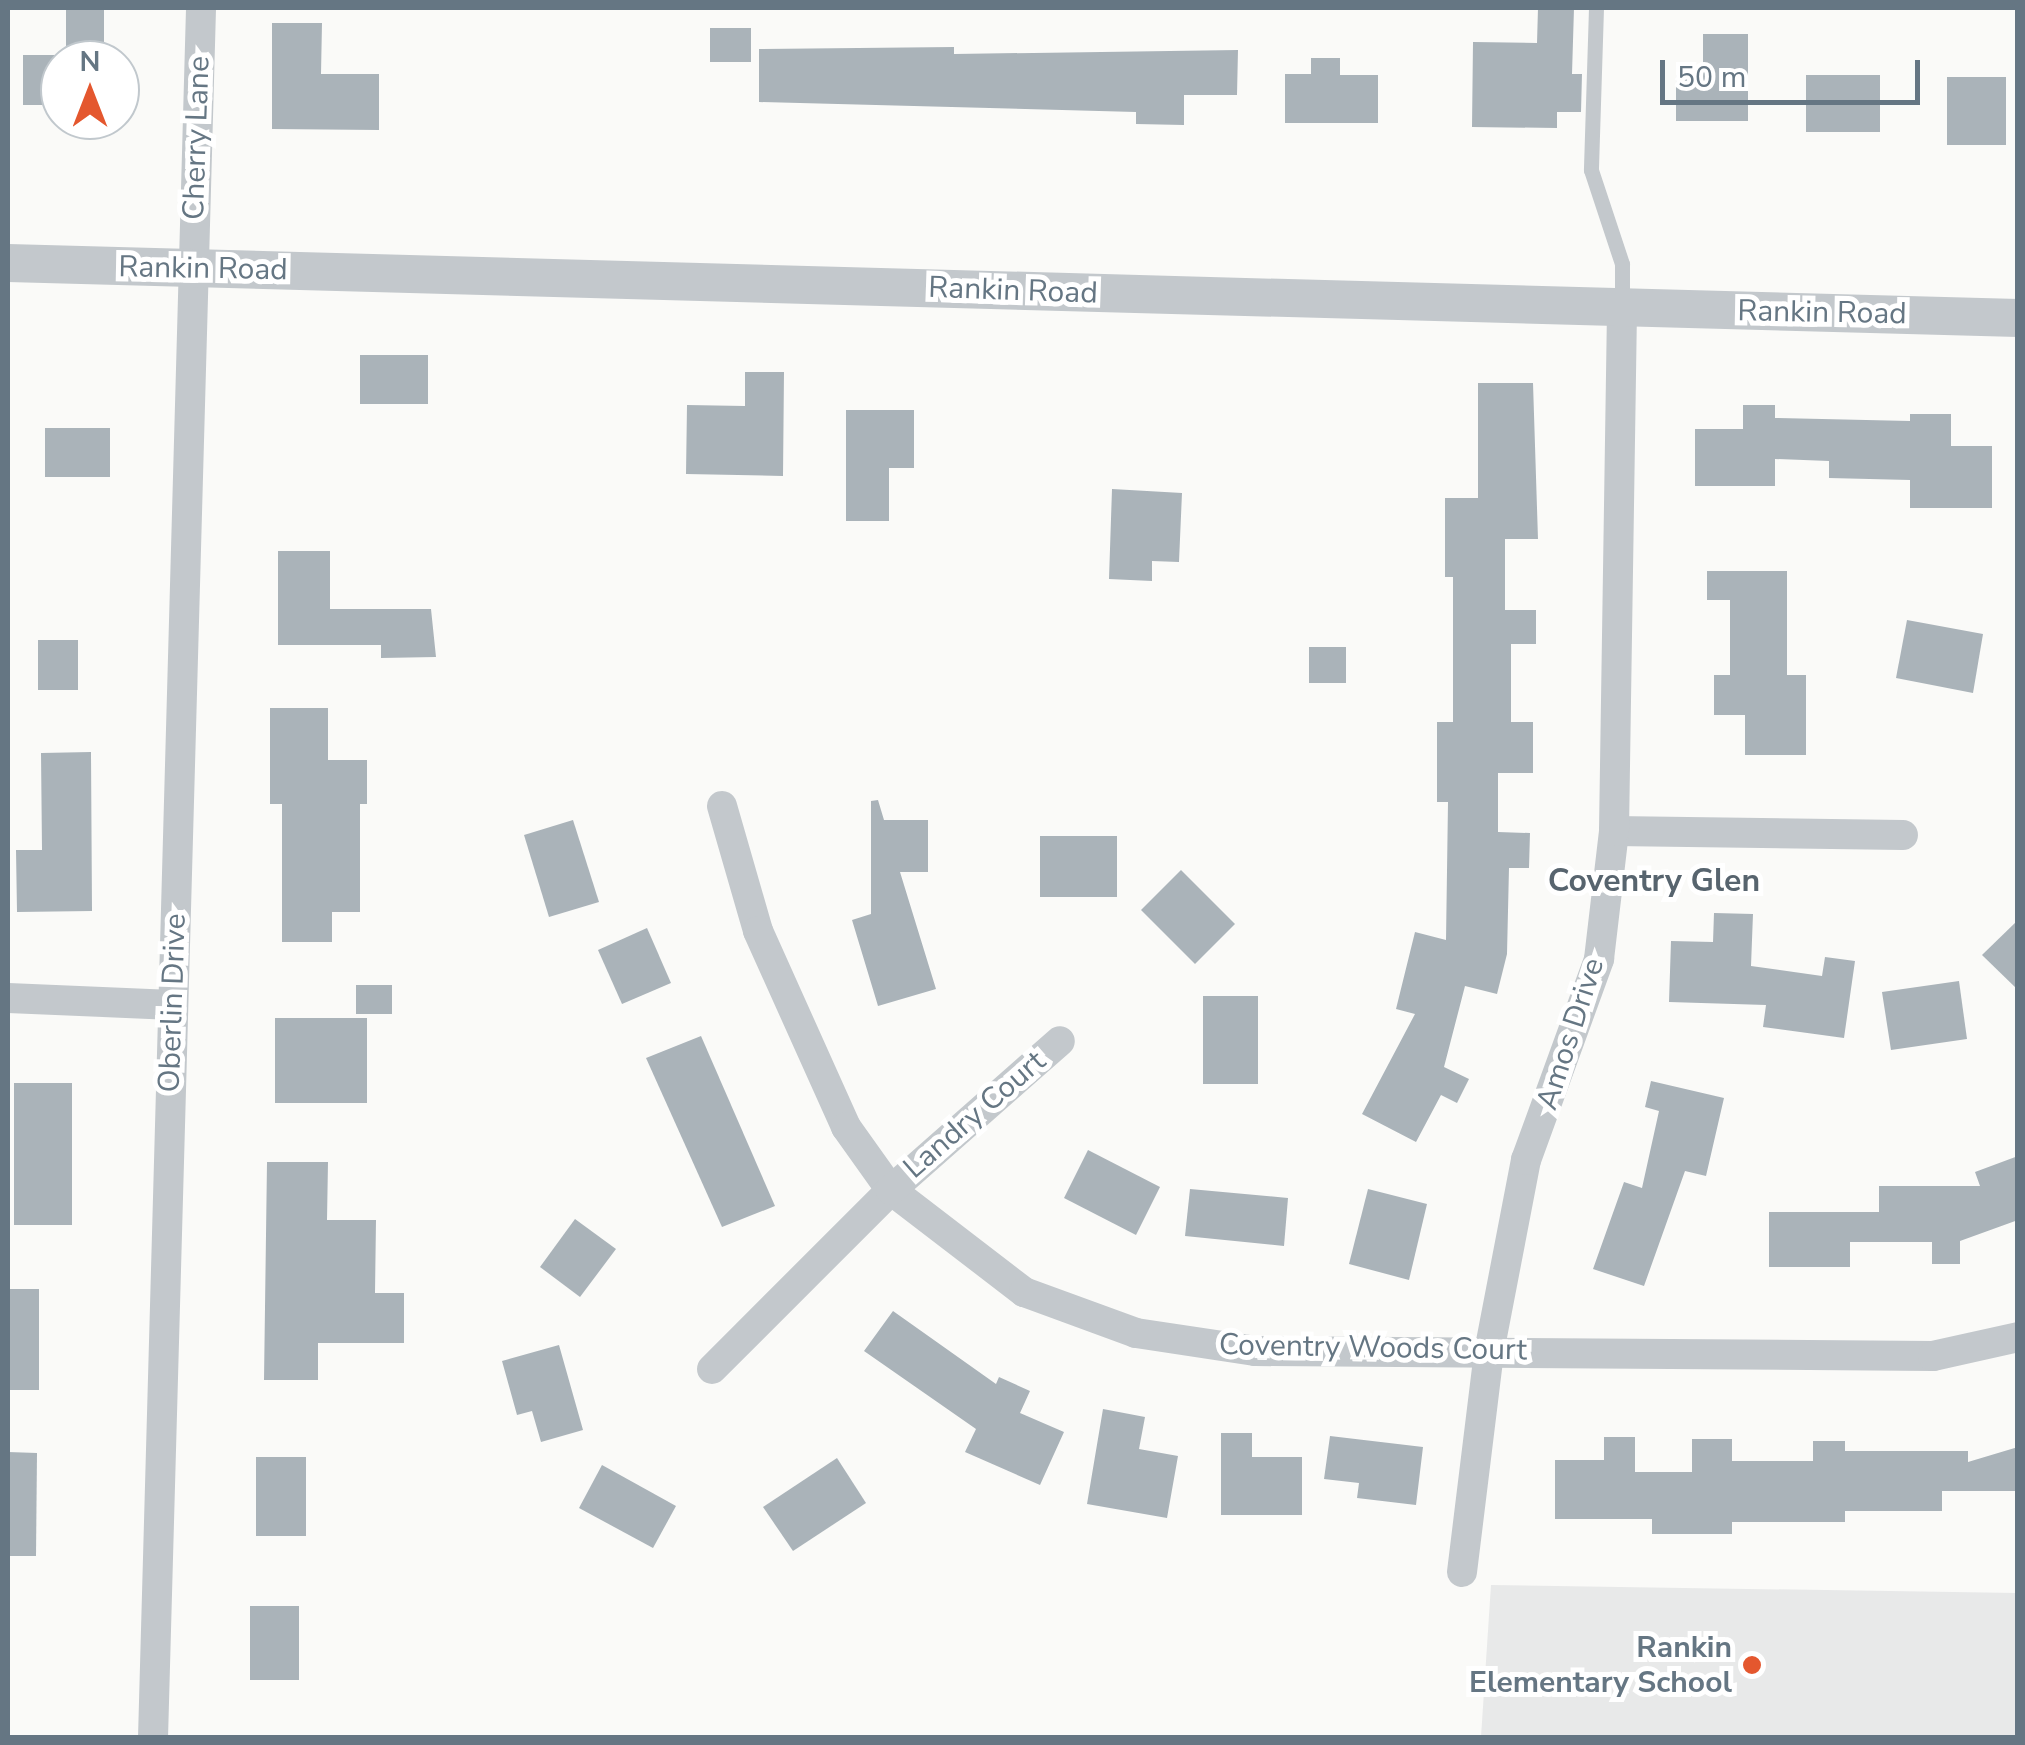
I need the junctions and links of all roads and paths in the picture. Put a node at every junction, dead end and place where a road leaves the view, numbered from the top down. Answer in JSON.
{"nodes":[{"id":1,"x":201,"y":8,"type":"edge"},
{"id":2,"x":1596,"y":8,"type":"edge"},
{"id":3,"x":8,"y":264,"type":"edge"},
{"id":4,"x":194,"y":268,"type":"junction"},
{"id":5,"x":1622,"y":308,"type":"junction"},
{"id":6,"x":2018,"y":318,"type":"edge"},
{"id":7,"x":722,"y":806,"type":"dead end"},
{"id":8,"x":1614,"y":831,"type":"junction"},
{"id":9,"x":1902,"y":835,"type":"dead end"},
{"id":10,"x":8,"y":998,"type":"edge"},
{"id":11,"x":173,"y":1005,"type":"junction"},
{"id":12,"x":1060,"y":1041,"type":"dead end"},
{"id":13,"x":891,"y":1190,"type":"junction"},
{"id":14,"x":2018,"y":1337,"type":"edge"},
{"id":15,"x":1488,"y":1352,"type":"junction"},
{"id":16,"x":712,"y":1369,"type":"dead end"},
{"id":17,"x":1462,"y":1572,"type":"dead end"},
{"id":18,"x":153,"y":1738,"type":"edge"}],
"edges":[{"from":1,"to":4,"type":"street","name":"Cherry Lane"},
{"from":2,"to":5,"type":"lane"},
{"from":3,"to":4,"type":"street","name":"Rankin Road"},
{"from":4,"to":5,"type":"street","name":"Rankin Road"},
{"from":4,"to":11,"type":"street","name":"Oberlin Drive"},
{"from":5,"to":6,"type":"street","name":"Rankin Road"},
{"from":5,"to":8,"type":"street","name":"Amos Drive"},
{"from":7,"to":13,"type":"street","name":"Coventry Woods Court"},
{"from":8,"to":9,"type":"street"},
{"from":8,"to":15,"type":"street","name":"Amos Drive"},
{"from":10,"to":11,"type":"street"},
{"from":11,"to":18,"type":"street","name":"Oberlin Drive"},
{"from":12,"to":13,"type":"street","name":"Landry Court"},
{"from":13,"to":15,"type":"street","name":"Coventry Woods Court"},
{"from":13,"to":16,"type":"street","name":"Landry Court"},
{"from":14,"to":15,"type":"street","name":"Coventry Woods Court"},
{"from":15,"to":17,"type":"street","name":"Amos Drive"}]}
